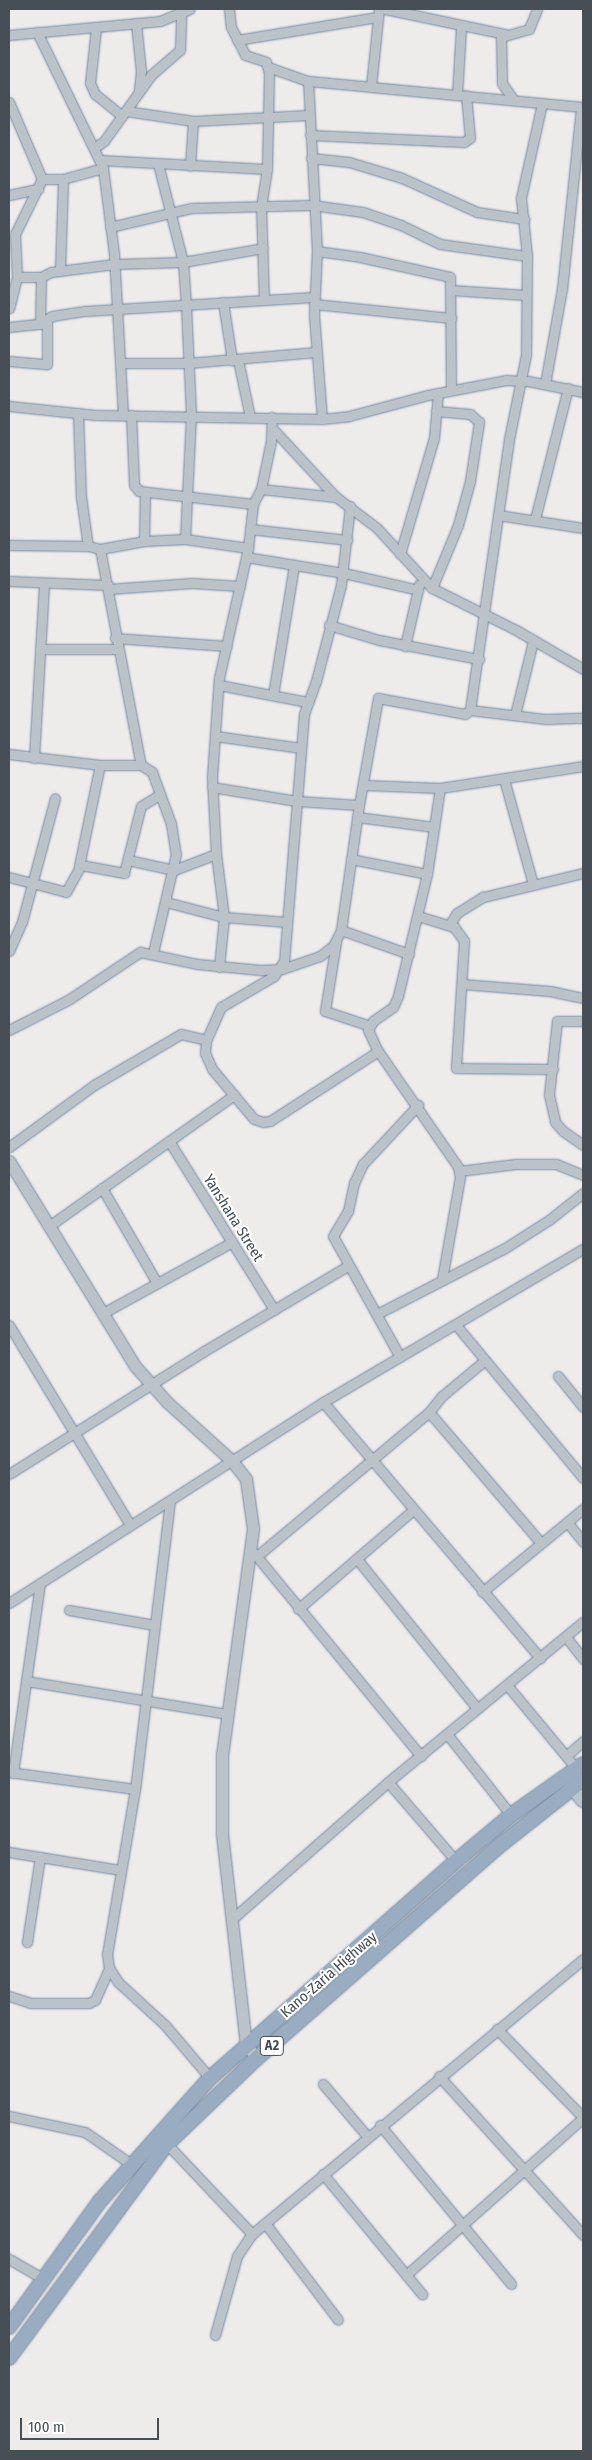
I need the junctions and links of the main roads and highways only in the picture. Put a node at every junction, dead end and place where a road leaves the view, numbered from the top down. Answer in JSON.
{"nodes":[{"id":1,"x":579,"y":1775,"type":"edge"},
{"id":2,"x":583,"y":1801,"type":"edge"},
{"id":3,"x":9,"y":2327,"type":"edge"},
{"id":4,"x":9,"y":2358,"type":"edge"}],
"edges":[{"from":1,"to":2,"type":"main road"},
{"from":1,"to":3,"type":"highway","name":"Kano-Zaria Highway","number":"A2"},
{"from":1,"to":4,"type":"highway","name":"Kano-Zaria Highway","number":"A2"}]}
